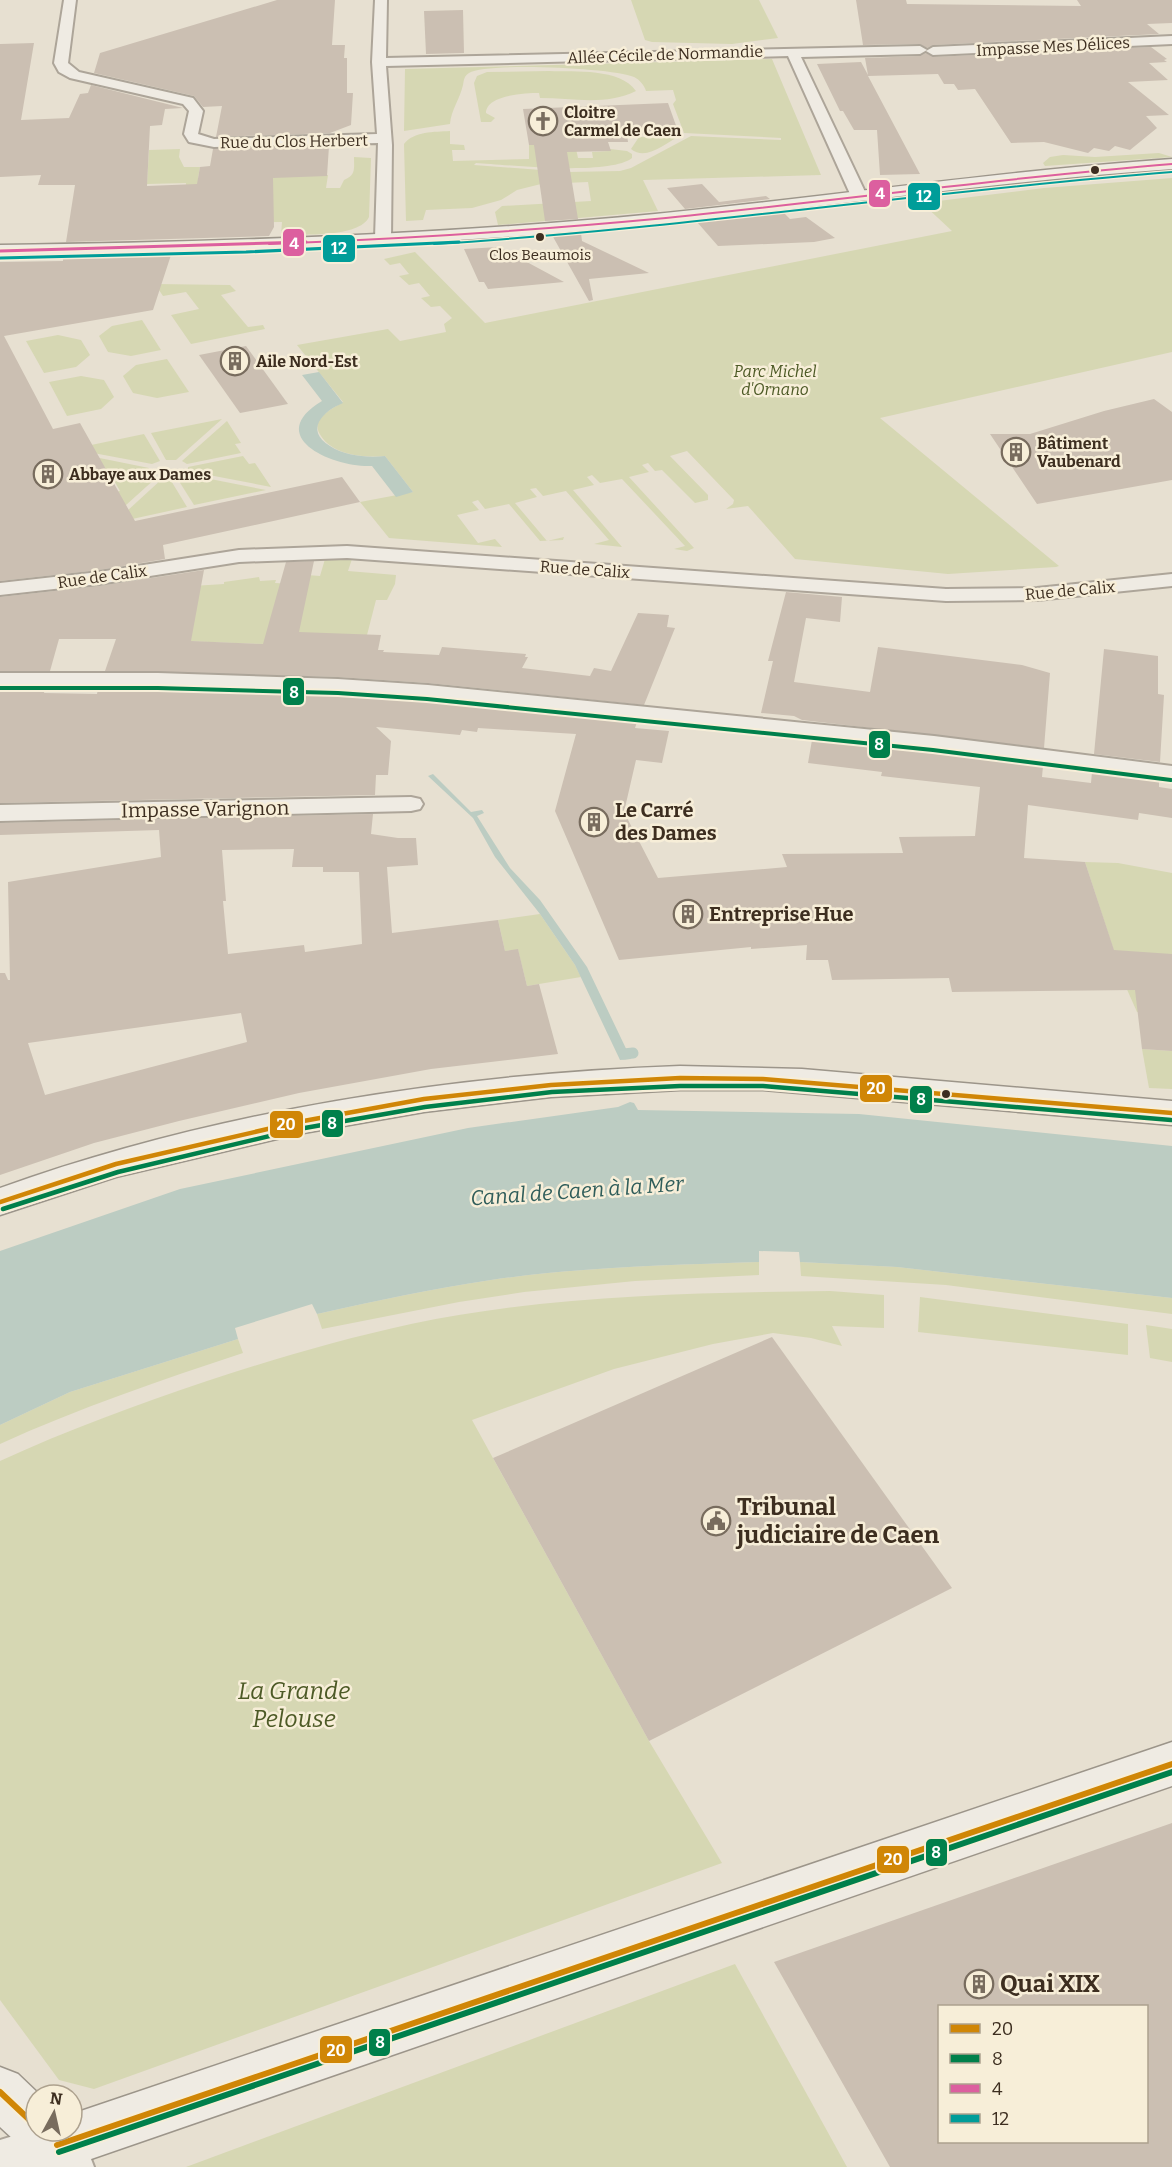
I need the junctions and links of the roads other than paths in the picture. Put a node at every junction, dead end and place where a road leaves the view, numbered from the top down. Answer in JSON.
{"nodes":[{"id":1,"x":70,"y":0,"type":"edge"},
{"id":2,"x":381,"y":0,"type":"edge"},
{"id":3,"x":1172,"y":40,"type":"edge"},
{"id":4,"x":793,"y":53,"type":"junction"},
{"id":5,"x":379,"y":62,"type":"junction"},
{"id":6,"x":384,"y":138,"type":"junction"},
{"id":7,"x":1172,"y":164,"type":"edge"},
{"id":8,"x":859,"y":196,"type":"junction"},
{"id":9,"x":384,"y":238,"type":"junction"},
{"id":10,"x":0,"y":251,"type":"edge"},
{"id":11,"x":1172,"y":580,"type":"edge"},
{"id":12,"x":0,"y":589,"type":"edge"},
{"id":13,"x":0,"y":680,"type":"edge"},
{"id":14,"x":1172,"y":773,"type":"edge"},
{"id":15,"x":411,"y":804,"type":"dead end"},
{"id":16,"x":0,"y":813,"type":"edge"},
{"id":17,"x":1172,"y":1113,"type":"edge"},
{"id":18,"x":0,"y":1202,"type":"edge"},
{"id":19,"x":1172,"y":1764,"type":"edge"},
{"id":20,"x":0,"y":2092,"type":"edge"},
{"id":21,"x":24,"y":2116,"type":"edge"},
{"id":22,"x":84,"y":2131,"type":"edge"},
{"id":23,"x":48,"y":2143,"type":"edge"},
{"id":24,"x":0,"y":2162,"type":"edge"}],
"edges":[{"from":1,"to":6,"type":"street","name":"Rue du Clos Herbert"},
{"from":2,"to":5,"type":"street"},
{"from":3,"to":4,"type":"street","name":"Impasse Mes Délices"},
{"from":4,"to":5,"type":"street","name":"Allée Cécile de Normandie"},
{"from":4,"to":8,"type":"street"},
{"from":5,"to":6,"type":"street"},
{"from":6,"to":9,"type":"street"},
{"from":7,"to":8,"type":"main road"},
{"from":8,"to":9,"type":"main road"},
{"from":9,"to":10,"type":"main road"},
{"from":11,"to":12,"type":"street","name":"Rue de Calix"},
{"from":13,"to":14,"type":"street"},
{"from":15,"to":16,"type":"street","name":"Impasse Varignon"},
{"from":17,"to":18,"type":"main road"},
{"from":19,"to":22,"type":"main road"},
{"from":20,"to":21,"type":"main road"},
{"from":23,"to":24,"type":"street"}]}
